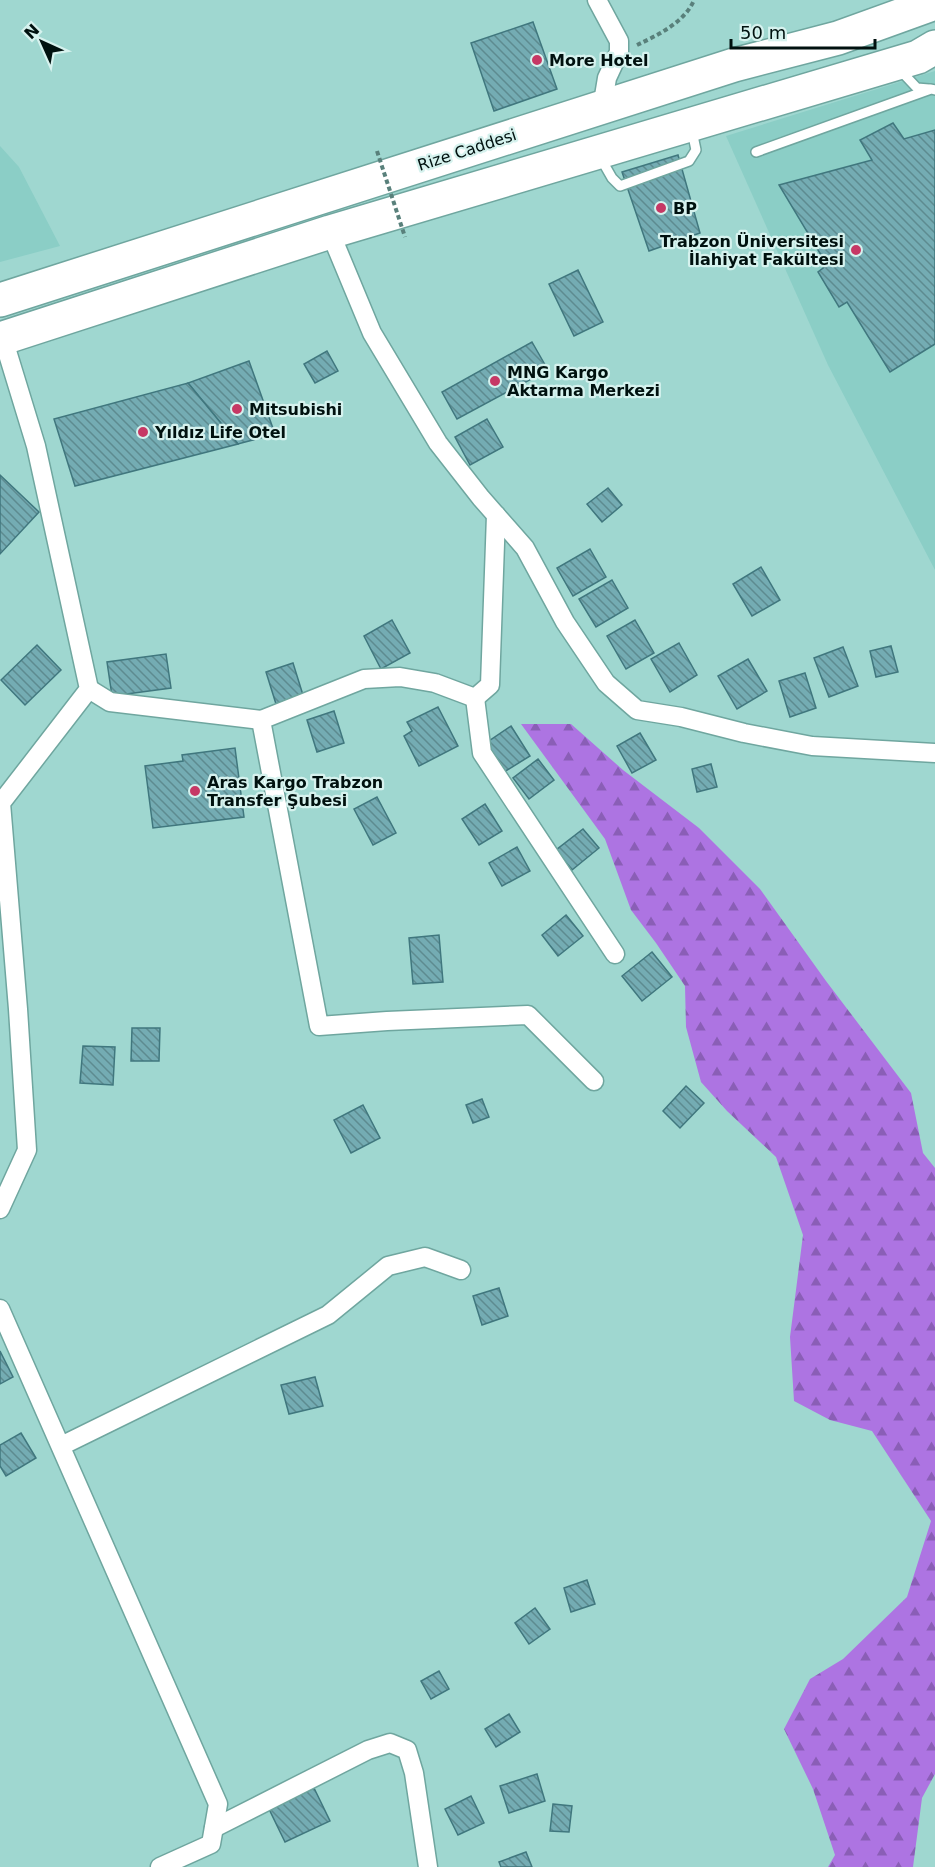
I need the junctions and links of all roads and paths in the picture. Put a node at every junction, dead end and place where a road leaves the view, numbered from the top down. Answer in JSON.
{"nodes":[{"id":1,"x":597,"y":0,"type":"edge"},
{"id":2,"x":694,"y":0,"type":"edge"},
{"id":3,"x":878,"y":0,"type":"edge"},
{"id":4,"x":935,"y":3,"type":"edge"},
{"id":5,"x":619,"y":52,"type":"junction"},
{"id":6,"x":921,"y":55,"type":"edge"},
{"id":7,"x":734,"y":65,"type":"junction"},
{"id":8,"x":934,"y":88,"type":"edge"},
{"id":9,"x":602,"y":108,"type":"junction"},
{"id":10,"x":377,"y":151,"type":"dead end"},
{"id":11,"x":756,"y":152,"type":"dead end"},
{"id":12,"x":330,"y":232,"type":"junction"},
{"id":13,"x":405,"y":237,"type":"dead end"},
{"id":14,"x":0,"y":300,"type":"edge"},
{"id":15,"x":2,"y":339,"type":"edge"},
{"id":16,"x":495,"y":515,"type":"junction"},
{"id":17,"x":89,"y":689,"type":"junction"},
{"id":18,"x":474,"y":698,"type":"junction"},
{"id":19,"x":261,"y":720,"type":"junction"},
{"id":20,"x":935,"y":753,"type":"edge"},
{"id":21,"x":615,"y":954,"type":"dead end"},
{"id":22,"x":594,"y":1081,"type":"dead end"},
{"id":23,"x":0,"y":1209,"type":"edge"},
{"id":24,"x":461,"y":1270,"type":"dead end"},
{"id":25,"x":0,"y":1309,"type":"edge"},
{"id":26,"x":61,"y":1446,"type":"junction"},
{"id":27,"x":214,"y":1828,"type":"junction"},
{"id":28,"x":160,"y":1867,"type":"edge"},
{"id":29,"x":428,"y":1867,"type":"edge"}],
"edges":[{"from":1,"to":5,"type":"street"},
{"from":2,"to":5,"type":"path"},
{"from":3,"to":7,"type":"highway"},
{"from":4,"to":7,"type":"highway","name":"Rize Caddesi"},
{"from":5,"to":9,"type":"street"},
{"from":6,"to":8,"type":"lane"},
{"from":6,"to":12,"type":"highway"},
{"from":7,"to":9,"type":"highway","name":"Rize Caddesi"},
{"from":8,"to":11,"type":"lane"},
{"from":9,"to":14,"type":"highway","name":"Rize Caddesi"},
{"from":10,"to":13,"type":"path","bridge":true},
{"from":12,"to":15,"type":"highway"},
{"from":12,"to":16,"type":"street"},
{"from":15,"to":17,"type":"street"},
{"from":16,"to":18,"type":"street"},
{"from":16,"to":20,"type":"street"},
{"from":17,"to":19,"type":"street"},
{"from":17,"to":23,"type":"street"},
{"from":18,"to":19,"type":"street"},
{"from":18,"to":21,"type":"street"},
{"from":19,"to":22,"type":"street"},
{"from":24,"to":26,"type":"street"},
{"from":25,"to":26,"type":"street"},
{"from":26,"to":27,"type":"street"},
{"from":27,"to":28,"type":"street"},
{"from":27,"to":29,"type":"street"}]}
